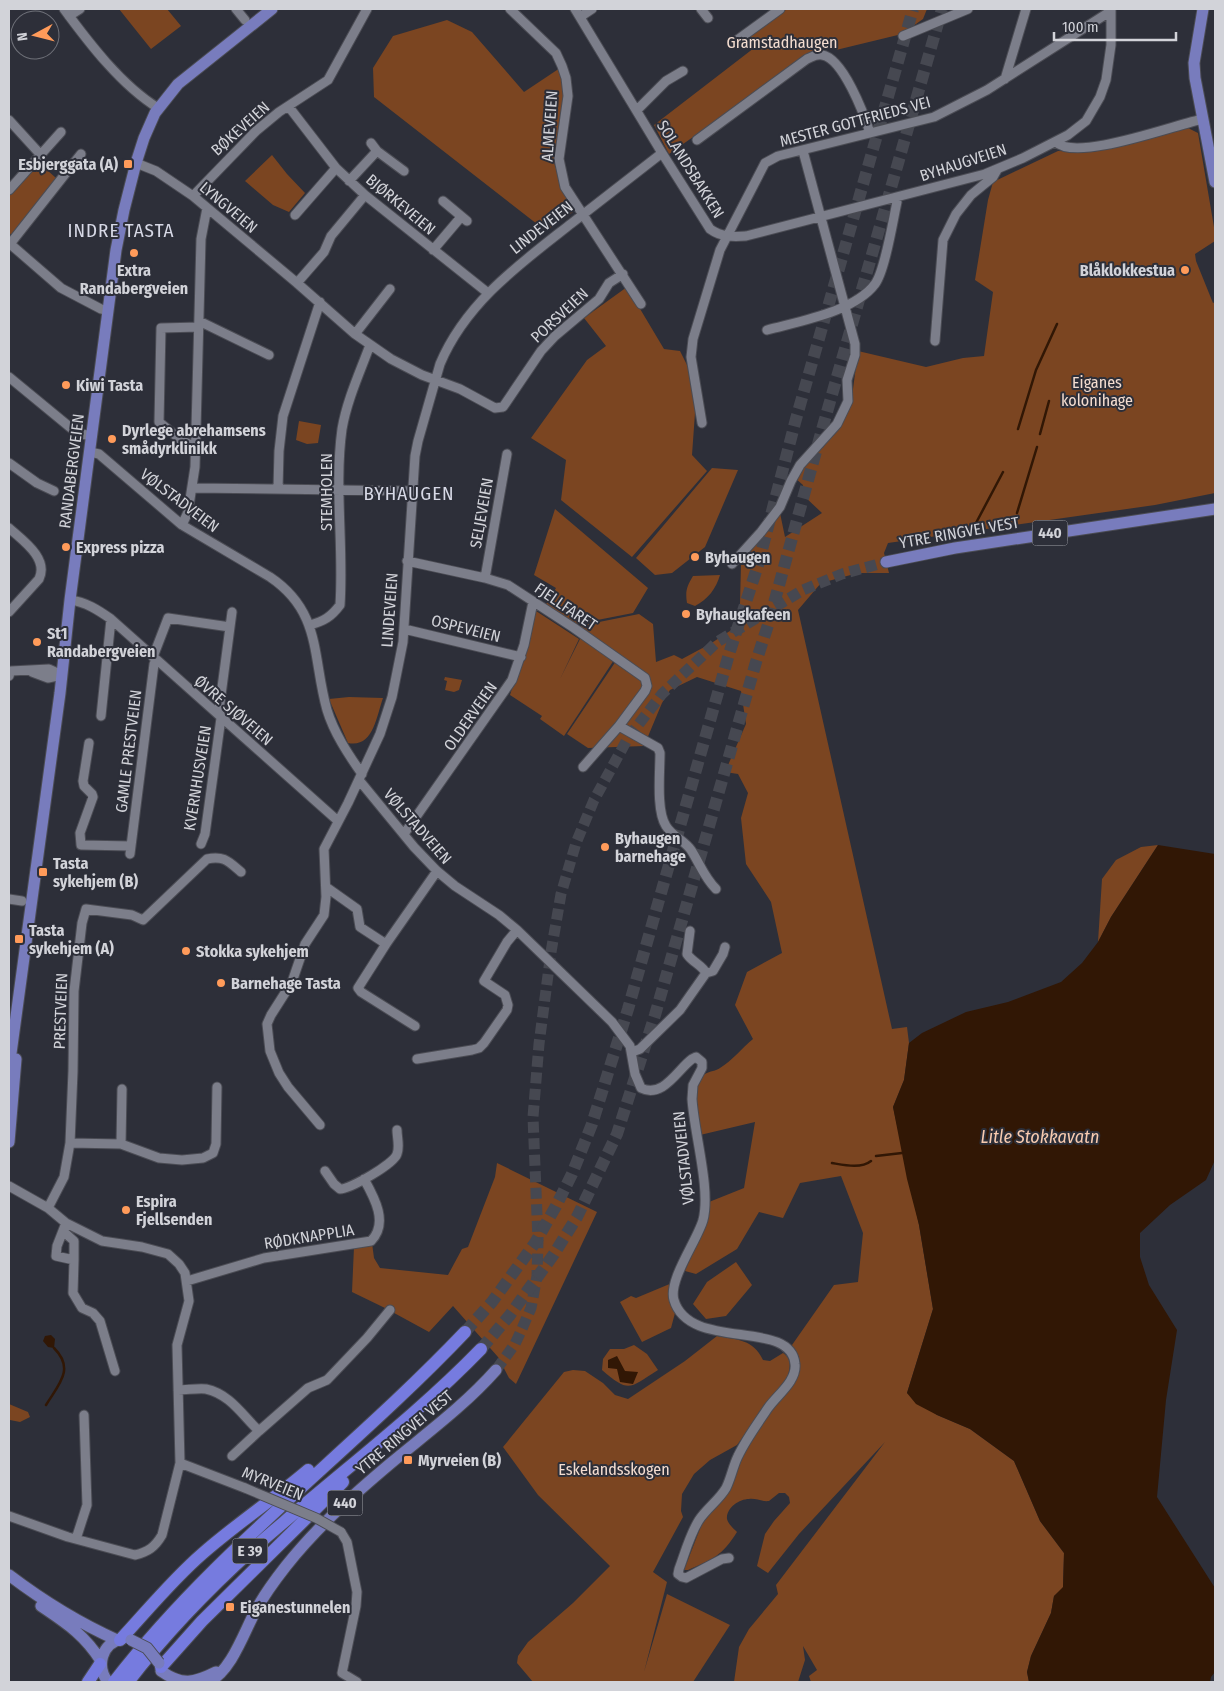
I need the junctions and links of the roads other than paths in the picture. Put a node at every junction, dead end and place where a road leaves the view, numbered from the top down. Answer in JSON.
{"nodes":[{"id":1,"x":80,"y":9,"type":"edge"},
{"id":2,"x":236,"y":9,"type":"edge"},
{"id":3,"x":272,"y":9,"type":"edge"},
{"id":4,"x":367,"y":9,"type":"edge"},
{"id":5,"x":510,"y":9,"type":"edge"},
{"id":6,"x":592,"y":9,"type":"edge"},
{"id":7,"x":701,"y":9,"type":"edge"},
{"id":8,"x":780,"y":9,"type":"edge"},
{"id":9,"x":968,"y":9,"type":"edge"},
{"id":10,"x":1026,"y":9,"type":"edge"},
{"id":11,"x":1203,"y":9,"type":"edge"},
{"id":12,"x":1111,"y":10,"type":"edge"},
{"id":13,"x":66,"y":12,"type":"edge"},
{"id":14,"x":578,"y":13,"type":"edge"},
{"id":15,"x":708,"y":18,"type":"dead end"},
{"id":16,"x":245,"y":20,"type":"dead end"},
{"id":17,"x":903,"y":36,"type":"dead end"},
{"id":18,"x":736,"y":41,"type":"dead end"},
{"id":19,"x":684,"y":71,"type":"dead end"},
{"id":20,"x":1005,"y":79,"type":"junction"},
{"id":21,"x":289,"y":107,"type":"junction"},
{"id":22,"x":158,"y":108,"type":"junction"},
{"id":23,"x":637,"y":110,"type":"junction"},
{"id":24,"x":1203,"y":119,"type":"junction"},
{"id":25,"x":9,"y":120,"type":"edge"},
{"id":26,"x":61,"y":132,"type":"dead end"},
{"id":27,"x":870,"y":133,"type":"junction"},
{"id":28,"x":697,"y":140,"type":"dead end"},
{"id":29,"x":1056,"y":142,"type":"junction"},
{"id":30,"x":802,"y":151,"type":"junction"},
{"id":31,"x":662,"y":153,"type":"junction"},
{"id":32,"x":40,"y":154,"type":"junction"},
{"id":33,"x":81,"y":154,"type":"dead end"},
{"id":34,"x":1213,"y":157,"type":"edge"},
{"id":35,"x":136,"y":164,"type":"junction"},
{"id":36,"x":336,"y":168,"type":"junction"},
{"id":37,"x":997,"y":170,"type":"junction"},
{"id":38,"x":404,"y":171,"type":"dead end"},
{"id":39,"x":349,"y":181,"type":"junction"},
{"id":40,"x":1215,"y":182,"type":"edge"},
{"id":41,"x":9,"y":190,"type":"edge"},
{"id":42,"x":365,"y":195,"type":"junction"},
{"id":43,"x":193,"y":196,"type":"junction"},
{"id":44,"x":896,"y":198,"type":"junction"},
{"id":45,"x":443,"y":201,"type":"dead end"},
{"id":46,"x":207,"y":208,"type":"junction"},
{"id":47,"x":582,"y":214,"type":"junction"},
{"id":48,"x":295,"y":215,"type":"dead end"},
{"id":49,"x":819,"y":217,"type":"junction"},
{"id":50,"x":727,"y":236,"type":"junction"},
{"id":51,"x":9,"y":244,"type":"edge"},
{"id":52,"x":433,"y":250,"type":"junction"},
{"id":53,"x":622,"y":274,"type":"junction"},
{"id":54,"x":297,"y":283,"type":"junction"},
{"id":55,"x":390,"y":289,"type":"dead end"},
{"id":56,"x":488,"y":293,"type":"junction"},
{"id":57,"x":320,"y":302,"type":"junction"},
{"id":58,"x":641,"y":304,"type":"dead end"},
{"id":59,"x":844,"y":308,"type":"junction"},
{"id":60,"x":108,"y":311,"type":"junction"},
{"id":61,"x":199,"y":324,"type":"junction"},
{"id":62,"x":767,"y":330,"type":"dead end"},
{"id":63,"x":355,"y":334,"type":"junction"},
{"id":64,"x":935,"y":341,"type":"dead end"},
{"id":65,"x":370,"y":345,"type":"junction"},
{"id":66,"x":269,"y":355,"type":"dead end"},
{"id":67,"x":9,"y":377,"type":"edge"},
{"id":68,"x":435,"y":379,"type":"junction"},
{"id":69,"x":503,"y":407,"type":"joint"},
{"id":70,"x":702,"y":423,"type":"dead end"},
{"id":71,"x":92,"y":436,"type":"junction"},
{"id":72,"x":195,"y":447,"type":"junction"},
{"id":73,"x":90,"y":452,"type":"junction"},
{"id":74,"x":507,"y":454,"type":"dead end"},
{"id":75,"x":9,"y":463,"type":"edge"},
{"id":76,"x":193,"y":488,"type":"junction"},
{"id":77,"x":278,"y":489,"type":"junction"},
{"id":78,"x":54,"y":491,"type":"dead end"},
{"id":79,"x":340,"y":491,"type":"junction"},
{"id":80,"x":412,"y":491,"type":"junction"},
{"id":81,"x":1215,"y":509,"type":"edge"},
{"id":82,"x":1192,"y":513,"type":"junction"},
{"id":83,"x":1215,"y":515,"type":"edge"},
{"id":84,"x":182,"y":525,"type":"junction"},
{"id":85,"x":9,"y":528,"type":"edge"},
{"id":86,"x":407,"y":561,"type":"junction"},
{"id":87,"x":886,"y":562,"type":"tunnel mouth"},
{"id":88,"x":732,"y":564,"type":"dead end"},
{"id":89,"x":485,"y":578,"type":"junction"},
{"id":90,"x":70,"y":600,"type":"junction"},
{"id":91,"x":533,"y":602,"type":"junction"},
{"id":92,"x":9,"y":612,"type":"edge"},
{"id":93,"x":232,"y":612,"type":"dead end"},
{"id":94,"x":111,"y":619,"type":"junction"},
{"id":95,"x":310,"y":625,"type":"junction"},
{"id":96,"x":230,"y":627,"type":"junction"},
{"id":97,"x":404,"y":629,"type":"junction"},
{"id":98,"x":521,"y":657,"type":"junction"},
{"id":99,"x":155,"y":659,"type":"junction"},
{"id":100,"x":10,"y":671,"type":"edge"},
{"id":101,"x":62,"y":675,"type":"junction"},
{"id":102,"x":101,"y":716,"type":"dead end"},
{"id":103,"x":221,"y":718,"type":"junction"},
{"id":104,"x":619,"y":726,"type":"junction"},
{"id":105,"x":89,"y":743,"type":"dead end"},
{"id":106,"x":583,"y":767,"type":"dead end"},
{"id":107,"x":360,"y":777,"type":"junction"},
{"id":108,"x":338,"y":821,"type":"junction"},
{"id":109,"x":404,"y":834,"type":"junction"},
{"id":110,"x":201,"y":844,"type":"dead end"},
{"id":111,"x":437,"y":871,"type":"junction"},
{"id":112,"x":241,"y":872,"type":"dead end"},
{"id":113,"x":326,"y":888,"type":"junction"},
{"id":114,"x":716,"y":889,"type":"dead end"},
{"id":115,"x":9,"y":899,"type":"edge"},
{"id":116,"x":22,"y":901,"type":"dead end"},
{"id":117,"x":517,"y":930,"type":"junction"},
{"id":118,"x":690,"y":931,"type":"dead end"},
{"id":119,"x":386,"y":944,"type":"junction"},
{"id":120,"x":725,"y":947,"type":"dead end"},
{"id":121,"x":706,"y":973,"type":"junction"},
{"id":122,"x":16,"y":1023,"type":"junction"},
{"id":123,"x":415,"y":1026,"type":"dead end"},
{"id":124,"x":632,"y":1052,"type":"junction"},
{"id":125,"x":416,"y":1059,"type":"dead end"},
{"id":126,"x":9,"y":1068,"type":"edge"},
{"id":127,"x":216,"y":1087,"type":"dead end"},
{"id":128,"x":122,"y":1089,"type":"dead end"},
{"id":129,"x":320,"y":1125,"type":"dead end"},
{"id":130,"x":397,"y":1130,"type":"dead end"},
{"id":131,"x":9,"y":1142,"type":"edge"},
{"id":132,"x":70,"y":1144,"type":"junction"},
{"id":133,"x":121,"y":1144,"type":"junction"},
{"id":134,"x":325,"y":1171,"type":"dead end"},
{"id":135,"x":364,"y":1179,"type":"junction"},
{"id":136,"x":9,"y":1186,"type":"edge"},
{"id":137,"x":48,"y":1208,"type":"junction"},
{"id":138,"x":65,"y":1227,"type":"junction"},
{"id":139,"x":74,"y":1260,"type":"junction"},
{"id":140,"x":187,"y":1281,"type":"junction"},
{"id":141,"x":390,"y":1310,"type":"dead end"},
{"id":142,"x":466,"y":1332,"type":"tunnel mouth"},
{"id":143,"x":480,"y":1349,"type":"tunnel mouth"},
{"id":144,"x":496,"y":1370,"type":"tunnel mouth"},
{"id":145,"x":115,"y":1371,"type":"dead end"},
{"id":146,"x":178,"y":1390,"type":"junction"},
{"id":147,"x":84,"y":1415,"type":"dead end"},
{"id":148,"x":259,"y":1431,"type":"junction"},
{"id":149,"x":387,"y":1436,"type":"junction"},
{"id":150,"x":353,"y":1440,"type":"junction"},
{"id":151,"x":232,"y":1456,"type":"dead end"},
{"id":152,"x":180,"y":1463,"type":"junction"},
{"id":153,"x":9,"y":1516,"type":"edge"},
{"id":154,"x":76,"y":1539,"type":"junction"},
{"id":155,"x":729,"y":1558,"type":"dead end"},
{"id":156,"x":9,"y":1575,"type":"edge"},
{"id":157,"x":9,"y":1584,"type":"edge"},
{"id":158,"x":123,"y":1640,"type":"junction"},
{"id":159,"x":228,"y":1664,"type":"junction"},
{"id":160,"x":160,"y":1671,"type":"edge"},
{"id":161,"x":105,"y":1673,"type":"edge"},
{"id":162,"x":88,"y":1682,"type":"edge"},
{"id":163,"x":128,"y":1682,"type":"edge"},
{"id":164,"x":209,"y":1682,"type":"edge"},
{"id":165,"x":357,"y":1682,"type":"edge"}],
"edges":[{"from":1,"to":13,"type":"street"},
{"from":2,"to":16,"type":"street"},
{"from":3,"to":22,"type":"main road","name":"RANDABERGVEIEN"},
{"from":4,"to":21,"type":"street","name":"BØKEVEIEN"},
{"from":5,"to":47,"type":"street","name":"ALMEVEIEN"},
{"from":6,"to":14,"type":"street"},
{"from":7,"to":15,"type":"street"},
{"from":8,"to":18,"type":"street"},
{"from":9,"to":17,"type":"street"},
{"from":10,"to":20,"type":"street"},
{"from":11,"to":24,"type":"main road"},
{"from":12,"to":20,"type":"street","name":"MESTER GOTTFRIEDS VEI"},
{"from":12,"to":29,"type":"street","name":"BYHAUGVEIEN"},
{"from":13,"to":22,"type":"street"},
{"from":14,"to":23,"type":"street","name":"SOLANDSBAKKEN"},
{"from":19,"to":23,"type":"street","name":"SOLANDSBAKKEN"},
{"from":20,"to":27,"type":"street","name":"MESTER GOTTFRIEDS VEI"},
{"from":21,"to":36,"type":"street","name":"BJØRKEVEIEN"},
{"from":21,"to":43,"type":"street","name":"BØKEVEIEN"},
{"from":22,"to":35,"type":"main road","name":"RANDABERGVEIEN"},
{"from":23,"to":31,"type":"street","name":"SOLANDSBAKKEN"},
{"from":24,"to":29,"type":"street"},
{"from":24,"to":34,"type":"main road"},
{"from":25,"to":32,"type":"street"},
{"from":26,"to":32,"type":"street"},
{"from":27,"to":28,"type":"street"},
{"from":27,"to":30,"type":"street","name":"MESTER GOTTFRIEDS VEI"},
{"from":29,"to":37,"type":"street","name":"BYHAUGVEIEN"},
{"from":30,"to":49,"type":"street"},
{"from":30,"to":50,"type":"street","name":"MESTER GOTTFRIEDS VEI"},
{"from":31,"to":47,"type":"street","name":"LINDEVEIEN"},
{"from":31,"to":50,"type":"street","name":"SOLANDSBAKKEN"},
{"from":32,"to":41,"type":"street"},
{"from":33,"to":51,"type":"street"},
{"from":34,"to":40,"type":"main road"},
{"from":35,"to":43,"type":"street","name":"LYNGVEIEN"},
{"from":35,"to":60,"type":"main road","name":"RANDABERGVEIEN"},
{"from":36,"to":39,"type":"street","name":"BJØRKEVEIEN"},
{"from":36,"to":48,"type":"street"},
{"from":37,"to":44,"type":"street","name":"BYHAUGVEIEN"},
{"from":37,"to":64,"type":"street"},
{"from":38,"to":39,"type":"street","name":"BJØRKEVEIEN"},
{"from":39,"to":42,"type":"street","name":"BJØRKEVEIEN"},
{"from":42,"to":52,"type":"street","name":"BJØRKEVEIEN"},
{"from":42,"to":54,"type":"street"},
{"from":43,"to":46,"type":"street","name":"LYNGVEIEN"},
{"from":44,"to":49,"type":"street","name":"BYHAUGVEIEN"},
{"from":44,"to":59,"type":"street"},
{"from":45,"to":52,"type":"street","name":"BJØRKEVEIEN"},
{"from":46,"to":54,"type":"street","name":"LYNGVEIEN"},
{"from":46,"to":61,"type":"street"},
{"from":47,"to":53,"type":"street","name":"ALMEVEIEN"},
{"from":47,"to":56,"type":"street","name":"LINDEVEIEN"},
{"from":49,"to":50,"type":"street","name":"BYHAUGVEIEN"},
{"from":49,"to":59,"type":"street"},
{"from":50,"to":70,"type":"street","name":"MESTER GOTTFRIEDS VEI"},
{"from":51,"to":60,"type":"street"},
{"from":52,"to":56,"type":"street","name":"BJØRKEVEIEN"},
{"from":53,"to":58,"type":"street","name":"ALMEVEIEN"},
{"from":53,"to":69,"type":"street","name":"PORSVEIEN"},
{"from":54,"to":57,"type":"street","name":"LYNGVEIEN"},
{"from":55,"to":63,"type":"street"},
{"from":56,"to":68,"type":"street","name":"LINDEVEIEN"},
{"from":57,"to":63,"type":"street","name":"LYNGVEIEN"},
{"from":57,"to":77,"type":"street"},
{"from":59,"to":62,"type":"street"},
{"from":59,"to":88,"type":"street"},
{"from":60,"to":71,"type":"main road","name":"RANDABERGVEIEN"},
{"from":61,"to":66,"type":"street"},
{"from":61,"to":72,"type":"street"},
{"from":61,"to":72,"type":"street"},
{"from":63,"to":65,"type":"street","name":"LYNGVEIEN"},
{"from":65,"to":68,"type":"street","name":"LYNGVEIEN"},
{"from":65,"to":79,"type":"street","name":"STEMHOLEN"},
{"from":67,"to":71,"type":"street"},
{"from":68,"to":69,"type":"street","name":"LYNGVEIEN"},
{"from":68,"to":80,"type":"street","name":"LINDEVEIEN"},
{"from":71,"to":73,"type":"main road","name":"RANDABERGVEIEN"},
{"from":72,"to":76,"type":"street"},
{"from":73,"to":84,"type":"street","name":"VØLSTADVEIEN"},
{"from":73,"to":90,"type":"main road","name":"RANDABERGVEIEN"},
{"from":74,"to":89,"type":"street","name":"SELJEVEIEN"},
{"from":75,"to":78,"type":"street"},
{"from":76,"to":77,"type":"street"},
{"from":76,"to":84,"type":"street"},
{"from":77,"to":79,"type":"street"},
{"from":79,"to":80,"type":"street"},
{"from":79,"to":95,"type":"street","name":"STEMHOLEN"},
{"from":80,"to":86,"type":"street","name":"LINDEVEIEN"},
{"from":81,"to":82,"type":"main road","name":"YTRE RINGVEI VEST","number":"440"},
{"from":82,"to":83,"type":"main road","number":"440"},
{"from":82,"to":87,"type":"main road","name":"YTRE RINGVEI VEST","number":"440"},
{"from":84,"to":95,"type":"street","name":"VØLSTADVEIEN"},
{"from":85,"to":92,"type":"street"},
{"from":86,"to":89,"type":"street","name":"FJELLFARET"},
{"from":86,"to":97,"type":"street","name":"LINDEVEIEN"},
{"from":89,"to":91,"type":"street","name":"FJELLFARET"},
{"from":90,"to":94,"type":"street","name":"ØVRE SJØVEIEN"},
{"from":90,"to":101,"type":"main road","name":"RANDABERGVEIEN"},
{"from":91,"to":98,"type":"street","name":"OLDERVEIEN"},
{"from":91,"to":104,"type":"street","name":"FJELLFARET"},
{"from":93,"to":96,"type":"street","name":"KVERNHUSVEIEN"},
{"from":94,"to":99,"type":"street","name":"ØVRE SJØVEIEN"},
{"from":94,"to":102,"type":"street"},
{"from":95,"to":107,"type":"street","name":"VØLSTADVEIEN"},
{"from":96,"to":99,"type":"street","name":"GAMLE PRESTVEIEN"},
{"from":96,"to":103,"type":"street","name":"KVERNHUSVEIEN"},
{"from":97,"to":98,"type":"street","name":"OSPEVEIEN"},
{"from":97,"to":107,"type":"street","name":"LINDEVEIEN"},
{"from":98,"to":109,"type":"street","name":"OLDERVEIEN"},
{"from":99,"to":103,"type":"street","name":"ØVRE SJØVEIEN"},
{"from":99,"to":105,"type":"street","name":"GAMLE PRESTVEIEN"},
{"from":100,"to":101,"type":"street"},
{"from":101,"to":122,"type":"main road","name":"RANDABERGVEIEN"},
{"from":103,"to":108,"type":"street","name":"ØVRE SJØVEIEN"},
{"from":103,"to":110,"type":"street","name":"KVERNHUSVEIEN"},
{"from":104,"to":106,"type":"street","name":"FJELLFARET"},
{"from":104,"to":114,"type":"street"},
{"from":107,"to":108,"type":"street","name":"LINDEVEIEN"},
{"from":107,"to":109,"type":"street","name":"VØLSTADVEIEN"},
{"from":108,"to":113,"type":"street","name":"LINDEVEIEN"},
{"from":109,"to":111,"type":"street","name":"VØLSTADVEIEN"},
{"from":111,"to":117,"type":"street","name":"VØLSTADVEIEN"},
{"from":111,"to":119,"type":"street"},
{"from":112,"to":132,"type":"street","name":"PRESTVEIEN"},
{"from":113,"to":119,"type":"street"},
{"from":113,"to":129,"type":"street","name":"LINDEVEIEN"},
{"from":115,"to":116,"type":"street"},
{"from":117,"to":124,"type":"street","name":"VØLSTADVEIEN"},
{"from":117,"to":125,"type":"street"},
{"from":118,"to":121,"type":"street"},
{"from":119,"to":123,"type":"street"},
{"from":120,"to":121,"type":"street"},
{"from":121,"to":124,"type":"street"},
{"from":122,"to":126,"type":"main road","name":"RANDABERGVEIEN"},
{"from":122,"to":131,"type":"main road","name":"RANDABERGVEIEN"},
{"from":124,"to":155,"type":"street","name":"VØLSTADVEIEN"},
{"from":127,"to":133,"type":"street"},
{"from":128,"to":133,"type":"street"},
{"from":130,"to":135,"type":"street"},
{"from":132,"to":133,"type":"street"},
{"from":132,"to":137,"type":"street","name":"PRESTVEIEN"},
{"from":134,"to":135,"type":"street"},
{"from":135,"to":140,"type":"street","name":"RØDKNAPPLIA"},
{"from":136,"to":137,"type":"street"},
{"from":137,"to":138,"type":"street"},
{"from":138,"to":139,"type":"street"},
{"from":138,"to":139,"type":"street"},
{"from":138,"to":140,"type":"street"},
{"from":139,"to":145,"type":"street"},
{"from":140,"to":146,"type":"street"},
{"from":141,"to":148,"type":"street"},
{"from":142,"to":150,"type":"highway","number":"E 39"},
{"from":143,"to":149,"type":"highway","number":"E 39"},
{"from":144,"to":159,"type":"main road","name":"YTRE RINGVEI VEST","number":"440"},
{"from":146,"to":148,"type":"street"},
{"from":146,"to":152,"type":"street"},
{"from":147,"to":154,"type":"street"},
{"from":148,"to":151,"type":"street"},
{"from":149,"to":160,"type":"highway","number":"E 39"},
{"from":149,"to":163,"type":"highway","number":"E 39"},
{"from":150,"to":158,"type":"highway","number":"E 39"},
{"from":150,"to":161,"type":"highway","number":"E 39"},
{"from":152,"to":154,"type":"street"},
{"from":152,"to":165,"type":"street","name":"MYRVEIEN","bridge":true},
{"from":153,"to":154,"type":"street"},
{"from":156,"to":158,"type":"main road"},
{"from":157,"to":161,"type":"main road"},
{"from":158,"to":160,"type":"main road","bridge":true},
{"from":158,"to":161,"type":"main road"},
{"from":159,"to":160,"type":"main road"},
{"from":159,"to":164,"type":"main road","name":"YTRE RINGVEI VEST","number":"440"},
{"from":161,"to":162,"type":"highway","number":"E 39"}]}
